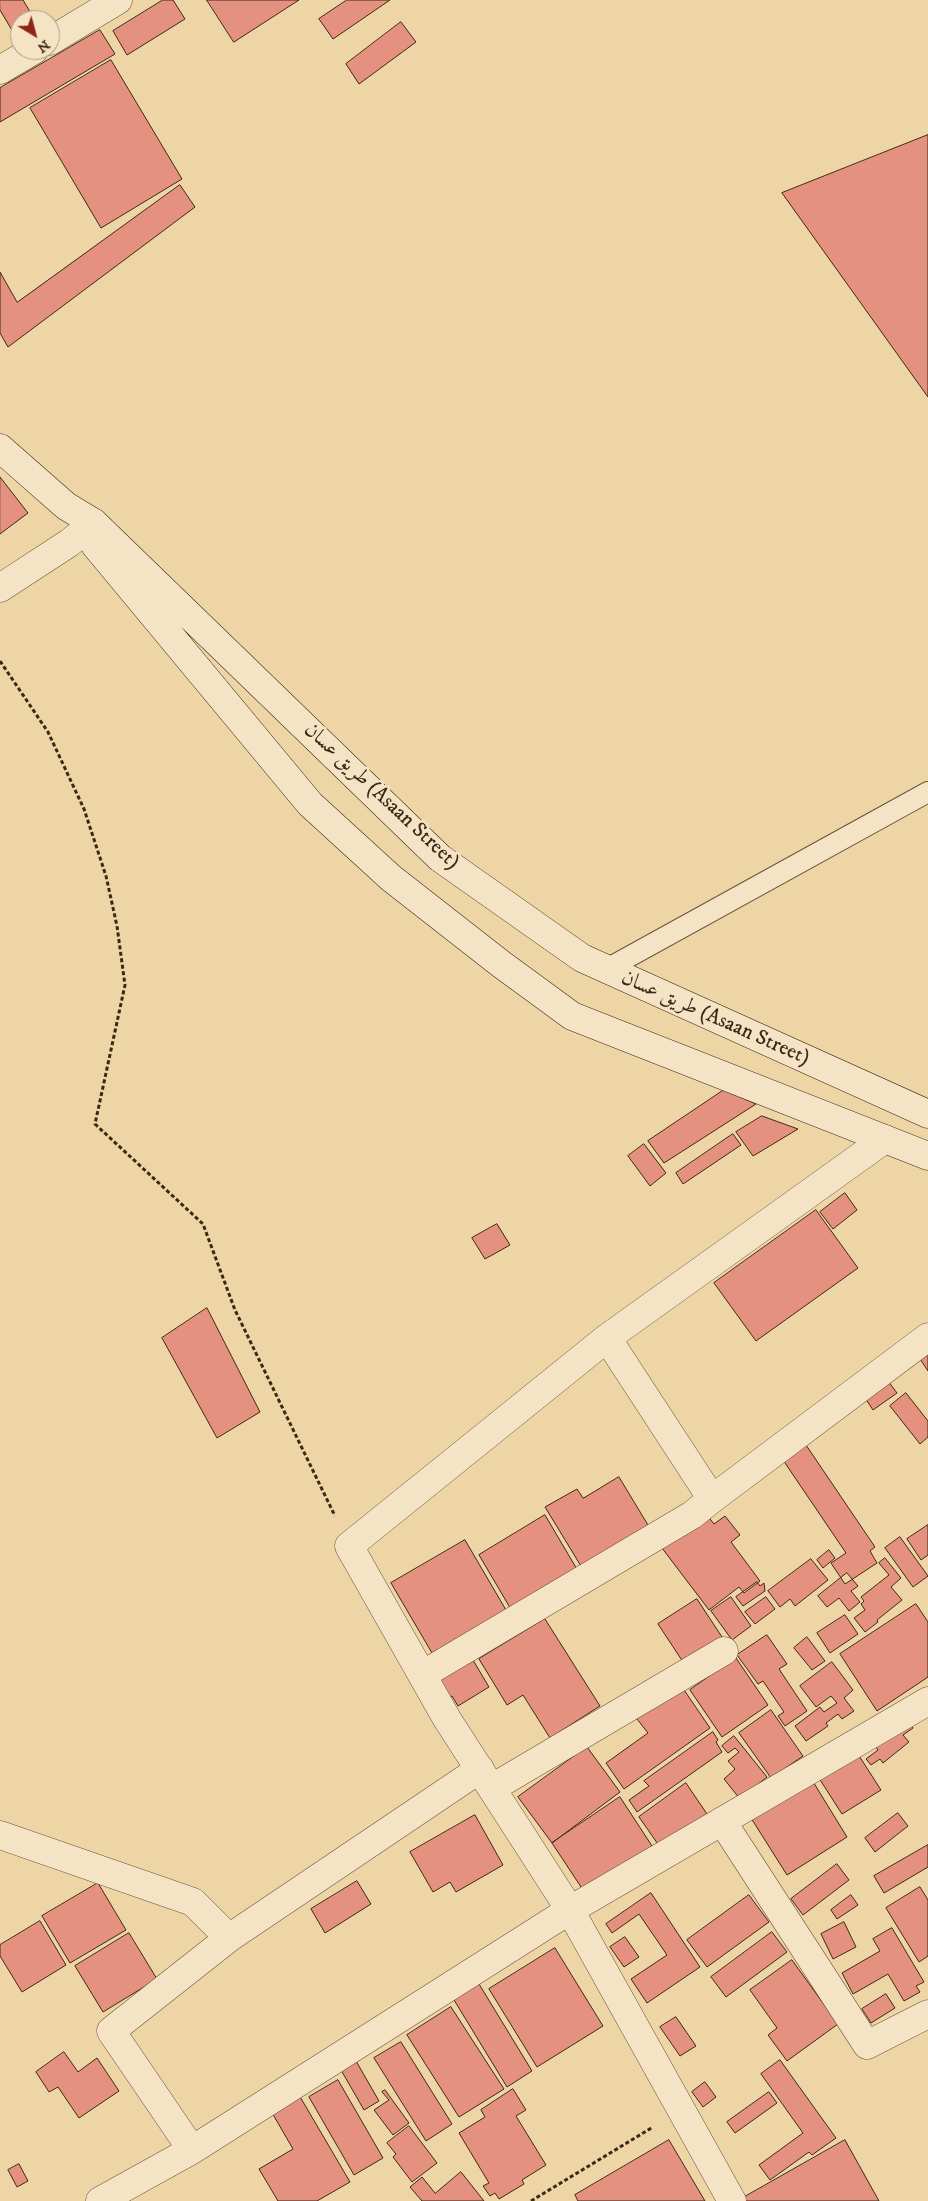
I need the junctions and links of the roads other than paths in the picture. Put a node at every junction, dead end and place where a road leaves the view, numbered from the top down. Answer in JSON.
{"nodes":[{"id":1,"x":118,"y":0,"type":"edge"},
{"id":2,"x":60,"y":35,"type":"edge"},
{"id":3,"x":17,"y":60,"type":"edge"},
{"id":4,"x":0,"y":70,"type":"edge"},
{"id":5,"x":0,"y":448,"type":"edge"},
{"id":6,"x":89,"y":528,"type":"junction"},
{"id":7,"x":0,"y":588,"type":"edge"},
{"id":8,"x":928,"y":792,"type":"edge"},
{"id":9,"x":605,"y":970,"type":"junction"},
{"id":10,"x":928,"y":1114,"type":"edge"},
{"id":11,"x":885,"y":1139,"type":"junction"},
{"id":12,"x":928,"y":1156,"type":"edge"},
{"id":13,"x":928,"y":1337,"type":"edge"},
{"id":14,"x":607,"y":1338,"type":"junction"},
{"id":15,"x":712,"y":1499,"type":"junction"},
{"id":16,"x":724,"y":1651,"type":"dead end"},
{"id":17,"x":422,"y":1675,"type":"junction"},
{"id":18,"x":928,"y":1701,"type":"edge"},
{"id":19,"x":486,"y":1779,"type":"junction"},
{"id":20,"x":722,"y":1821,"type":"junction"},
{"id":21,"x":0,"y":1836,"type":"edge"},
{"id":22,"x":570,"y":1910,"type":"junction"},
{"id":23,"x":229,"y":1938,"type":"junction"},
{"id":24,"x":928,"y":2014,"type":"edge"},
{"id":25,"x":192,"y":2150,"type":"junction"},
{"id":26,"x":100,"y":2201,"type":"edge"},
{"id":27,"x":732,"y":2201,"type":"edge"}],
"edges":[{"from":1,"to":2,"type":"street"},
{"from":3,"to":4,"type":"street"},
{"from":5,"to":6,"type":"street"},
{"from":6,"to":7,"type":"street"},
{"from":6,"to":9,"type":"street","name":"طريق عسان (Asaan Street)"},
{"from":6,"to":11,"type":"street"},
{"from":8,"to":9,"type":"lane"},
{"from":9,"to":10,"type":"street","name":"طريق عسان (Asaan Street)"},
{"from":11,"to":12,"type":"street"},
{"from":11,"to":14,"type":"street"},
{"from":13,"to":15,"type":"street"},
{"from":14,"to":15,"type":"street"},
{"from":14,"to":17,"type":"street"},
{"from":15,"to":17,"type":"street"},
{"from":16,"to":19,"type":"street"},
{"from":17,"to":19,"type":"street"},
{"from":18,"to":20,"type":"street"},
{"from":19,"to":22,"type":"street"},
{"from":19,"to":23,"type":"street"},
{"from":20,"to":22,"type":"street"},
{"from":20,"to":24,"type":"street"},
{"from":21,"to":23,"type":"street"},
{"from":22,"to":25,"type":"street"},
{"from":22,"to":27,"type":"street"},
{"from":23,"to":25,"type":"street"},
{"from":25,"to":26,"type":"street"}]}
